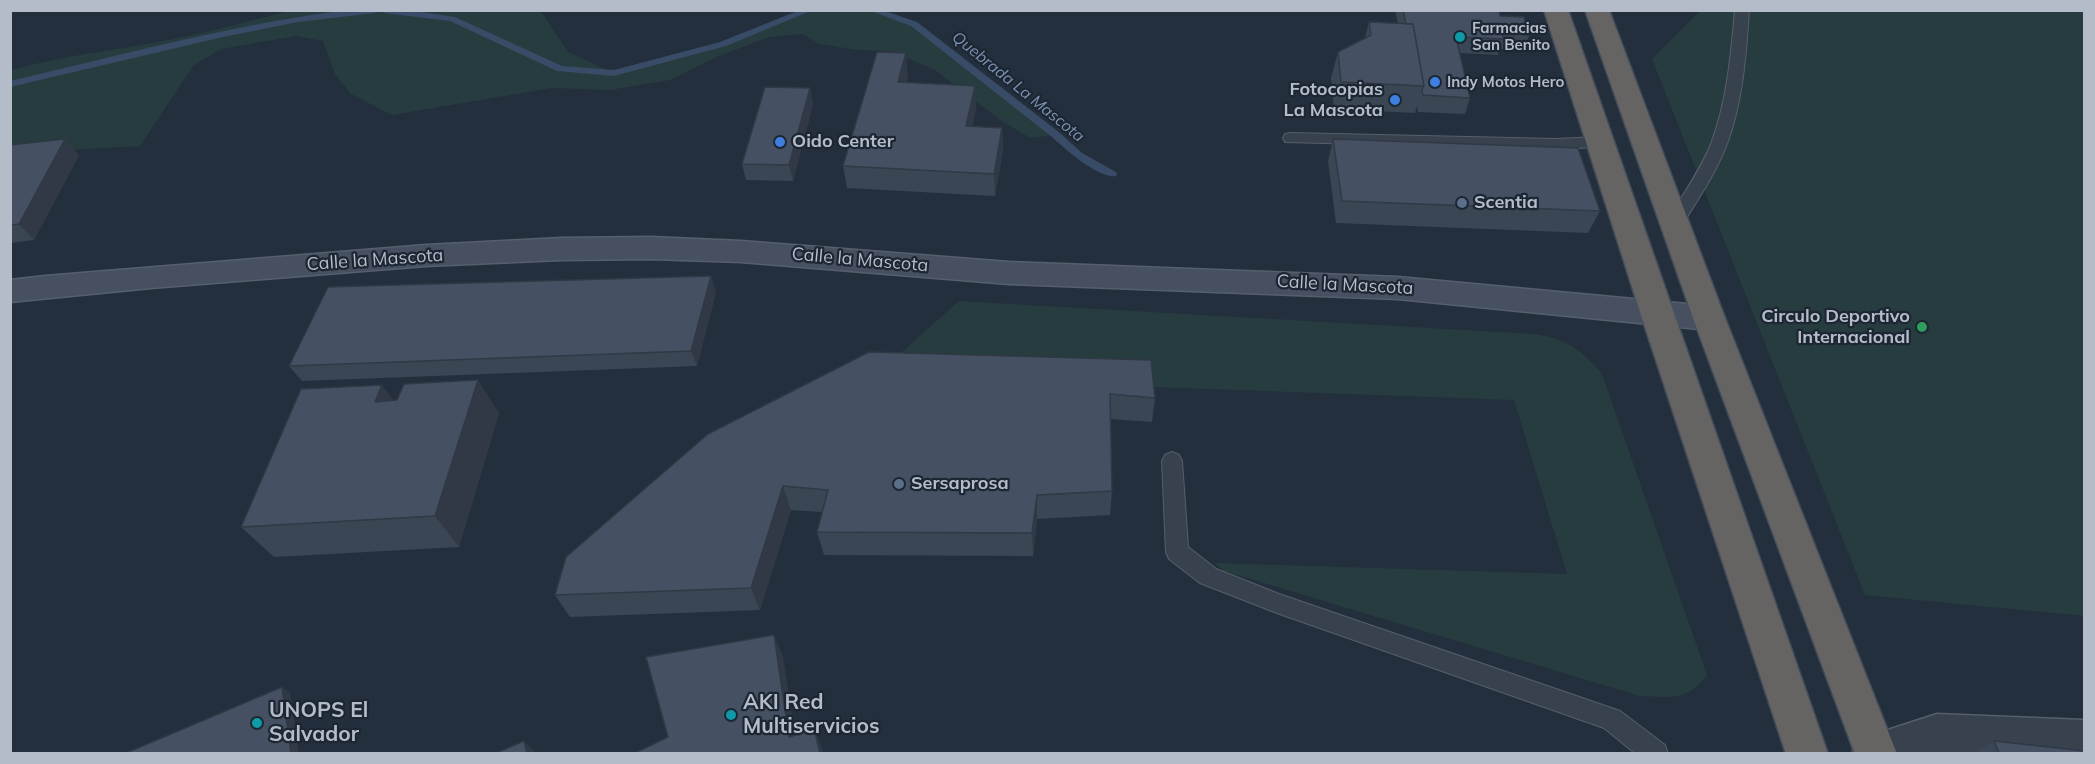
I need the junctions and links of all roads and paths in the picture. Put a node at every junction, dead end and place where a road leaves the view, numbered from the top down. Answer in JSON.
{"nodes":[{"id":1,"x":1557,"y":10,"type":"edge"},
{"id":2,"x":1597,"y":10,"type":"edge"},
{"id":3,"x":1742,"y":10,"type":"edge"},
{"id":4,"x":1291,"y":138,"type":"dead end"},
{"id":5,"x":1599,"y":142,"type":"junction"},
{"id":6,"x":1676,"y":221,"type":"junction"},
{"id":7,"x":10,"y":291,"type":"edge"},
{"id":8,"x":1657,"y":315,"type":"junction"},
{"id":9,"x":1709,"y":318,"type":"junction"},
{"id":10,"x":1172,"y":461,"type":"dead end"},
{"id":11,"x":2085,"y":740,"type":"edge"},
{"id":12,"x":1656,"y":753,"type":"edge"},
{"id":13,"x":1807,"y":753,"type":"edge"},
{"id":14,"x":1875,"y":753,"type":"edge"}],
"edges":[{"from":1,"to":5,"type":"highway"},
{"from":2,"to":6,"type":"highway"},
{"from":3,"to":6,"type":"lane"},
{"from":4,"to":5,"type":"lane"},
{"from":5,"to":8,"type":"highway"},
{"from":6,"to":9,"type":"highway"},
{"from":7,"to":8,"type":"main road","name":"Calle la Mascota"},
{"from":8,"to":9,"type":"main road","name":"Calle la Mascota"},
{"from":8,"to":13,"type":"highway"},
{"from":9,"to":14,"type":"highway"},
{"from":10,"to":12,"type":"lane"},
{"from":11,"to":14,"type":"street"}]}
